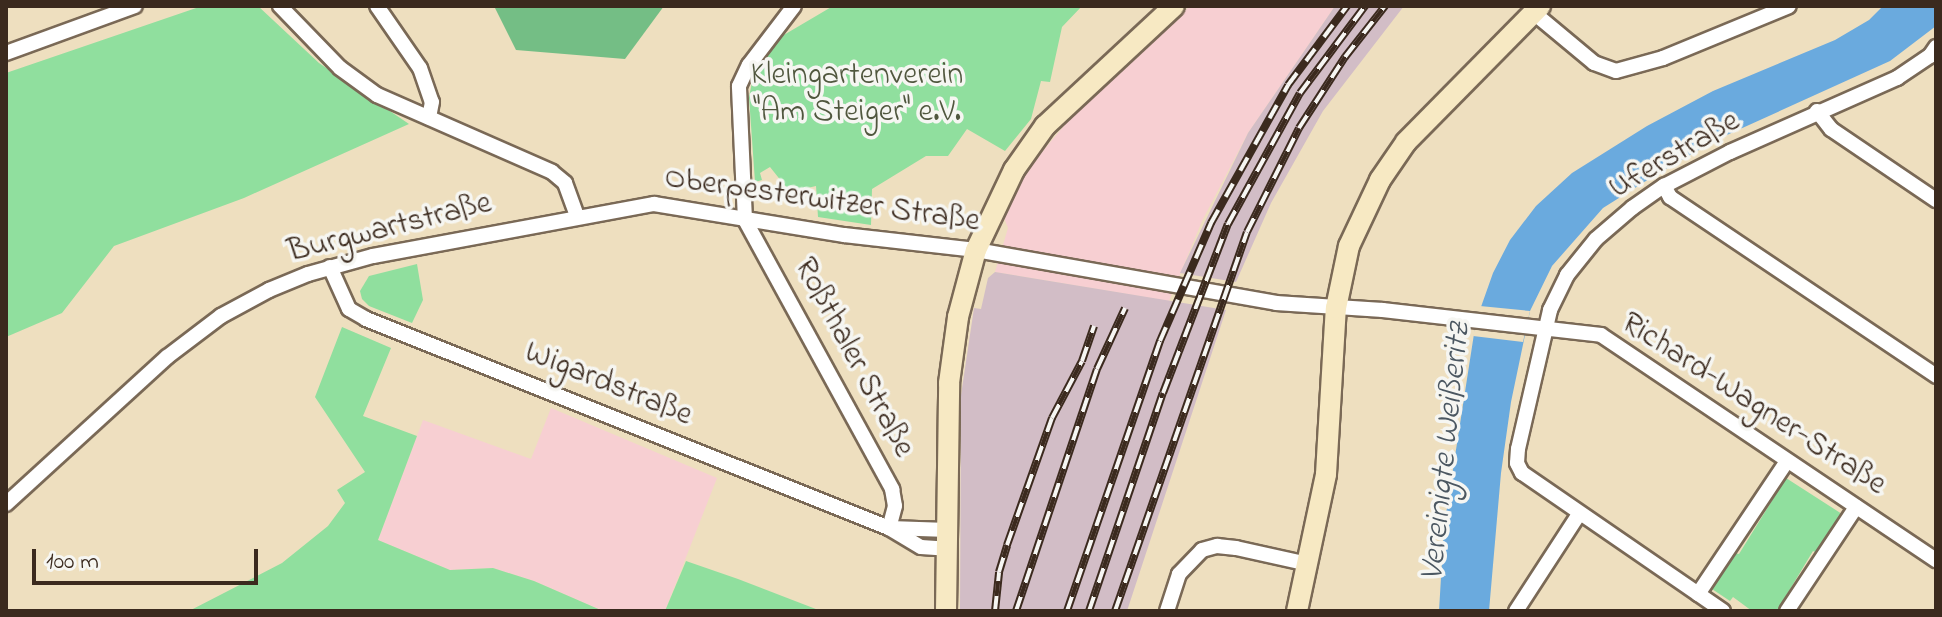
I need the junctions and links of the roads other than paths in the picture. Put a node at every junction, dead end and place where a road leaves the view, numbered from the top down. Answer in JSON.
{"nodes":[{"id":1,"x":135,"y":6,"type":"edge"},
{"id":2,"x":280,"y":6,"type":"edge"},
{"id":3,"x":377,"y":6,"type":"edge"},
{"id":4,"x":794,"y":6,"type":"edge"},
{"id":5,"x":1174,"y":6,"type":"edge"},
{"id":6,"x":1789,"y":6,"type":"edge"},
{"id":7,"x":1537,"y":9,"type":"edge"},
{"id":8,"x":6,"y":53,"type":"edge"},
{"id":9,"x":1934,"y":54,"type":"edge"},
{"id":10,"x":1817,"y":111,"type":"junction"},
{"id":11,"x":429,"y":118,"type":"junction"},
{"id":12,"x":1664,"y":186,"type":"junction"},
{"id":13,"x":1936,"y":200,"type":"edge"},
{"id":14,"x":577,"y":216,"type":"junction"},
{"id":15,"x":745,"y":220,"type":"junction"},
{"id":16,"x":976,"y":250,"type":"junction"},
{"id":17,"x":330,"y":267,"type":"junction"},
{"id":18,"x":1336,"y":308,"type":"junction"},
{"id":19,"x":1546,"y":329,"type":"junction"},
{"id":20,"x":1936,"y":376,"type":"edge"},
{"id":21,"x":1787,"y":461,"type":"junction"},
{"id":22,"x":6,"y":504,"type":"edge"},
{"id":23,"x":1856,"y":507,"type":"junction"},
{"id":24,"x":1579,"y":514,"type":"junction"},
{"id":25,"x":889,"y":528,"type":"junction"},
{"id":26,"x":948,"y":540,"type":"junction"},
{"id":27,"x":1936,"y":560,"type":"edge"},
{"id":28,"x":1300,"y":562,"type":"junction"},
{"id":29,"x":1698,"y":594,"type":"junction"},
{"id":30,"x":946,"y":611,"type":"edge"},
{"id":31,"x":1167,"y":611,"type":"edge"},
{"id":32,"x":1297,"y":611,"type":"edge"},
{"id":33,"x":1516,"y":611,"type":"edge"},
{"id":34,"x":1723,"y":611,"type":"edge"},
{"id":35,"x":1787,"y":611,"type":"edge"}],
"edges":[{"from":1,"to":8,"type":"street"},
{"from":2,"to":11,"type":"street"},
{"from":3,"to":11,"type":"street"},
{"from":4,"to":15,"type":"street"},
{"from":5,"to":16,"type":"street"},
{"from":6,"to":7,"type":"street"},
{"from":7,"to":18,"type":"street"},
{"from":9,"to":10,"type":"street","name":"Uferstraße"},
{"from":10,"to":12,"type":"street","name":"Uferstraße"},
{"from":10,"to":13,"type":"street"},
{"from":11,"to":14,"type":"street"},
{"from":12,"to":19,"type":"street","name":"Uferstraße"},
{"from":12,"to":20,"type":"street"},
{"from":14,"to":15,"type":"street","name":"Oberpesterwitzer Straße"},
{"from":14,"to":17,"type":"street","name":"Burgwartstraße"},
{"from":15,"to":16,"type":"street","name":"Oberpesterwitzer Straße"},
{"from":15,"to":25,"type":"street","name":"Roßthaler Straße"},
{"from":16,"to":18,"type":"street","name":"Oberpesterwitzer Straße"},
{"from":16,"to":26,"type":"street"},
{"from":17,"to":22,"type":"street","name":"Burgwartstraße"},
{"from":17,"to":25,"type":"street","name":"Wigardstraße"},
{"from":18,"to":19,"type":"street","name":"Richard-Wagner-Straße"},
{"from":18,"to":28,"type":"street"},
{"from":19,"to":21,"type":"street","name":"Richard-Wagner-Straße"},
{"from":19,"to":24,"type":"street","name":"Uferstraße"},
{"from":21,"to":23,"type":"street","name":"Richard-Wagner-Straße"},
{"from":21,"to":29,"type":"street"},
{"from":23,"to":27,"type":"street","name":"Richard-Wagner-Straße"},
{"from":23,"to":35,"type":"street"},
{"from":24,"to":29,"type":"street"},
{"from":24,"to":33,"type":"street"},
{"from":25,"to":26,"type":"street","name":"Wigardstraße"},
{"from":26,"to":30,"type":"street"},
{"from":28,"to":31,"type":"street"},
{"from":28,"to":32,"type":"street"},
{"from":29,"to":34,"type":"street"}]}
